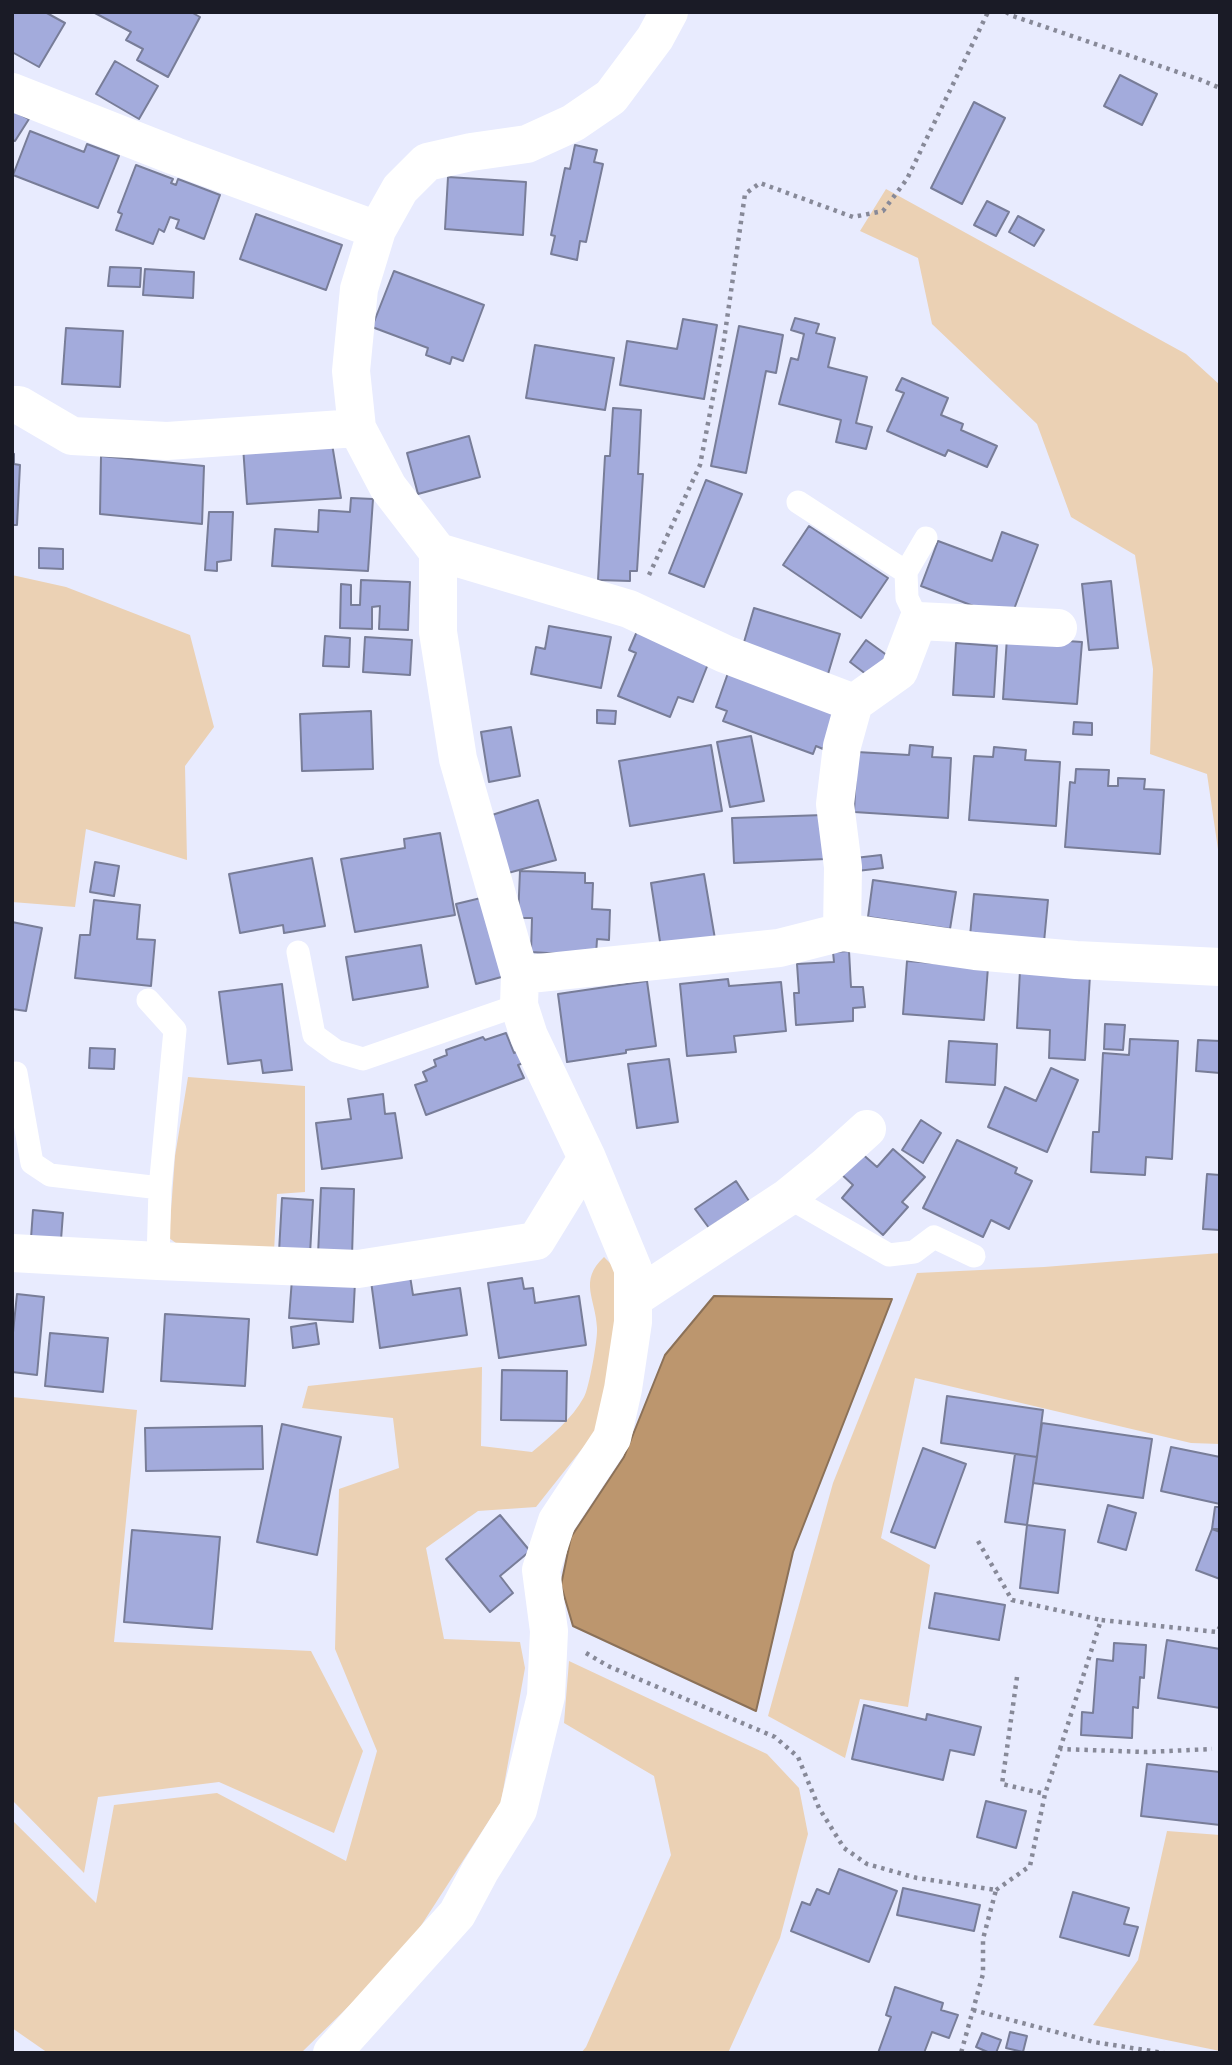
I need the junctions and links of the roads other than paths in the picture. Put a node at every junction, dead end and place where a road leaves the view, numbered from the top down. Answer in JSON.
{"nodes":[{"id":1,"x":670,"y":12,"type":"edge"},
{"id":2,"x":12,"y":92,"type":"edge"},
{"id":3,"x":377,"y":230,"type":"junction"},
{"id":4,"x":12,"y":405,"type":"edge"},
{"id":5,"x":358,"y":428,"type":"junction"},
{"id":6,"x":798,"y":502,"type":"dead end"},
{"id":7,"x":926,"y":538,"type":"dead end"},
{"id":8,"x":438,"y":552,"type":"junction"},
{"id":9,"x":906,"y":572,"type":"junction"},
{"id":10,"x":918,"y":621,"type":"junction"},
{"id":11,"x":1058,"y":628,"type":"dead end"},
{"id":12,"x":854,"y":703,"type":"junction"},
{"id":13,"x":842,"y":932,"type":"junction"},
{"id":14,"x":299,"y":952,"type":"dead end"},
{"id":15,"x":1220,"y":967,"type":"edge"},
{"id":16,"x":520,"y":990,"type":"junction"},
{"id":17,"x":148,"y":1000,"type":"dead end"},
{"id":18,"x":16,"y":1073,"type":"dead end"},
{"id":19,"x":867,"y":1129,"type":"dead end"},
{"id":20,"x":587,"y":1158,"type":"junction"},
{"id":21,"x":160,"y":1188,"type":"junction"},
{"id":22,"x":788,"y":1197,"type":"junction"},
{"id":23,"x":12,"y":1252,"type":"edge"},
{"id":24,"x":974,"y":1256,"type":"dead end"},
{"id":25,"x":158,"y":1261,"type":"junction"},
{"id":26,"x":633,"y":1300,"type":"junction"},
{"id":27,"x":332,"y":2053,"type":"edge"}],
"edges":[{"from":1,"to":3,"type":"street"},
{"from":2,"to":3,"type":"street"},
{"from":3,"to":5,"type":"street"},
{"from":4,"to":5,"type":"street"},
{"from":5,"to":8,"type":"street"},
{"from":6,"to":9,"type":"lane"},
{"from":7,"to":9,"type":"lane"},
{"from":8,"to":12,"type":"street"},
{"from":8,"to":16,"type":"street"},
{"from":9,"to":10,"type":"lane"},
{"from":10,"to":11,"type":"street"},
{"from":10,"to":12,"type":"street"},
{"from":12,"to":13,"type":"street"},
{"from":13,"to":15,"type":"street"},
{"from":13,"to":16,"type":"street"},
{"from":14,"to":16,"type":"lane"},
{"from":16,"to":20,"type":"street"},
{"from":17,"to":21,"type":"lane"},
{"from":18,"to":21,"type":"lane"},
{"from":19,"to":22,"type":"street"},
{"from":20,"to":25,"type":"street"},
{"from":20,"to":26,"type":"street"},
{"from":21,"to":25,"type":"lane"},
{"from":22,"to":24,"type":"lane"},
{"from":22,"to":26,"type":"street"},
{"from":23,"to":25,"type":"street"},
{"from":26,"to":27,"type":"street"}]}
